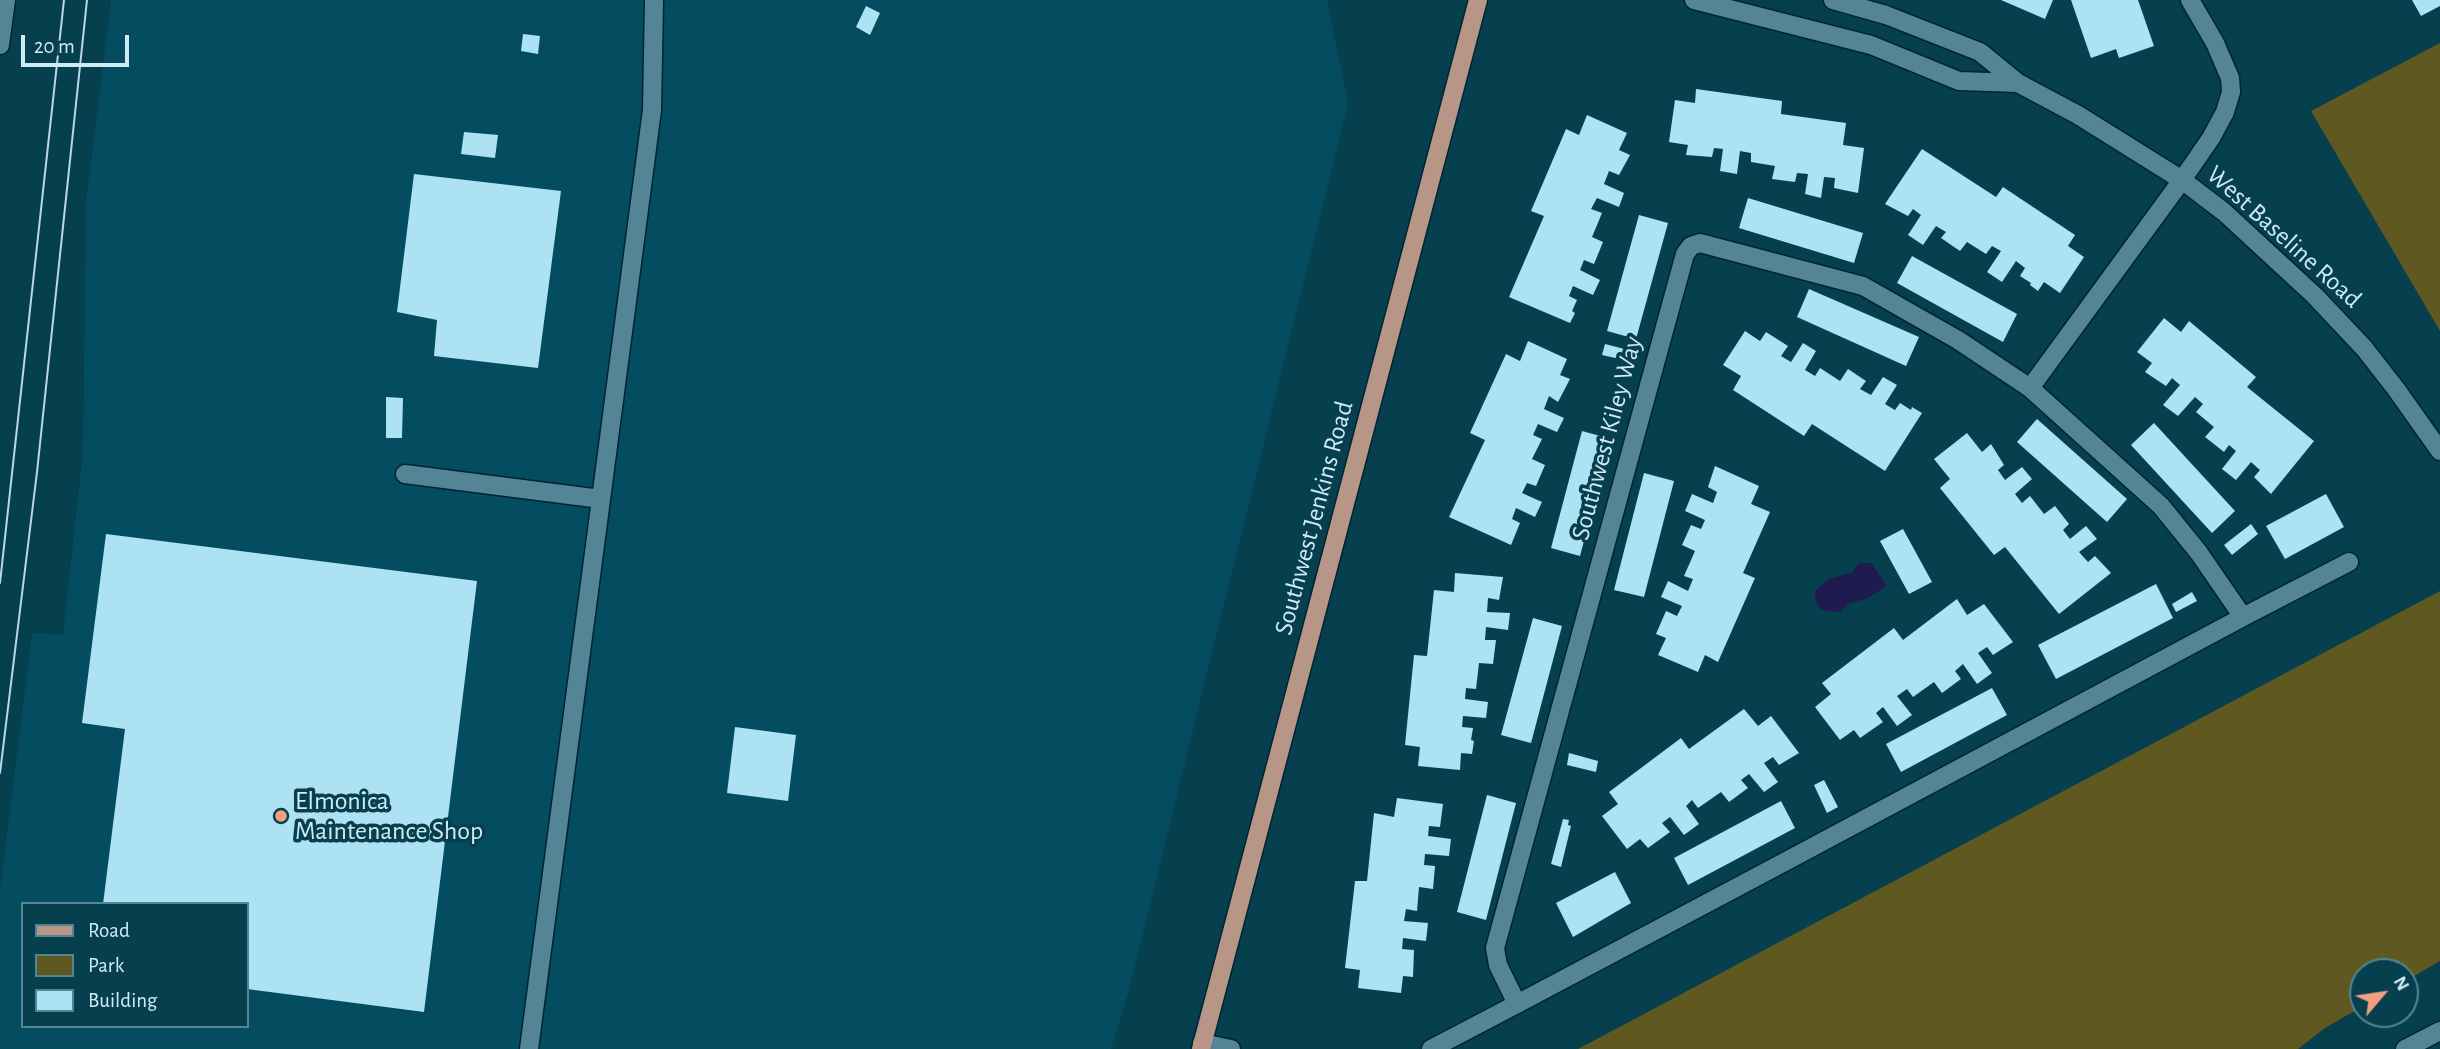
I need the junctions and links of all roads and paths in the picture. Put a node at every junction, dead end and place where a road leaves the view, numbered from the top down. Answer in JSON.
{"nodes":[{"id":1,"x":6,"y":0,"type":"edge"},
{"id":2,"x":654,"y":0,"type":"edge"},
{"id":3,"x":1478,"y":0,"type":"edge"},
{"id":4,"x":1694,"y":0,"type":"edge"},
{"id":5,"x":1833,"y":0,"type":"edge"},
{"id":6,"x":2190,"y":0,"type":"edge"},
{"id":7,"x":0,"y":45,"type":"edge"},
{"id":8,"x":2018,"y":83,"type":"junction"},
{"id":9,"x":2182,"y":180,"type":"junction"},
{"id":10,"x":2030,"y":388,"type":"junction"},
{"id":11,"x":2440,"y":451,"type":"edge"},
{"id":12,"x":405,"y":474,"type":"dead end"},
{"id":13,"x":601,"y":499,"type":"junction"},
{"id":14,"x":2349,"y":562,"type":"dead end"},
{"id":15,"x":2243,"y":617,"type":"junction"},
{"id":16,"x":1517,"y":1004,"type":"junction"},
{"id":17,"x":2440,"y":1031,"type":"edge"},
{"id":18,"x":1202,"y":1046,"type":"edge"},
{"id":19,"x":528,"y":1049,"type":"edge"},
{"id":20,"x":1231,"y":1049,"type":"edge"},
{"id":21,"x":1431,"y":1049,"type":"edge"},
{"id":22,"x":2405,"y":1049,"type":"edge"}],
"edges":[{"from":1,"to":7,"type":"street"},
{"from":2,"to":13,"type":"street"},
{"from":3,"to":18,"type":"main road","name":"Southwest Jenkins Road"},
{"from":4,"to":8,"type":"street","name":"West Baseline Road"},
{"from":5,"to":8,"type":"street","name":"West Baseline Road"},
{"from":6,"to":9,"type":"street"},
{"from":8,"to":9,"type":"street","name":"West Baseline Road"},
{"from":9,"to":10,"type":"street"},
{"from":9,"to":11,"type":"street","name":"West Baseline Road"},
{"from":10,"to":15,"type":"street","name":"Southwest Kiley Way"},
{"from":10,"to":16,"type":"street","name":"Southwest Kiley Way"},
{"from":12,"to":13,"type":"street"},
{"from":13,"to":19,"type":"street"},
{"from":14,"to":15,"type":"street"},
{"from":15,"to":16,"type":"street"},
{"from":16,"to":21,"type":"street"},
{"from":17,"to":22,"type":"street"},
{"from":18,"to":20,"type":"street"}]}
